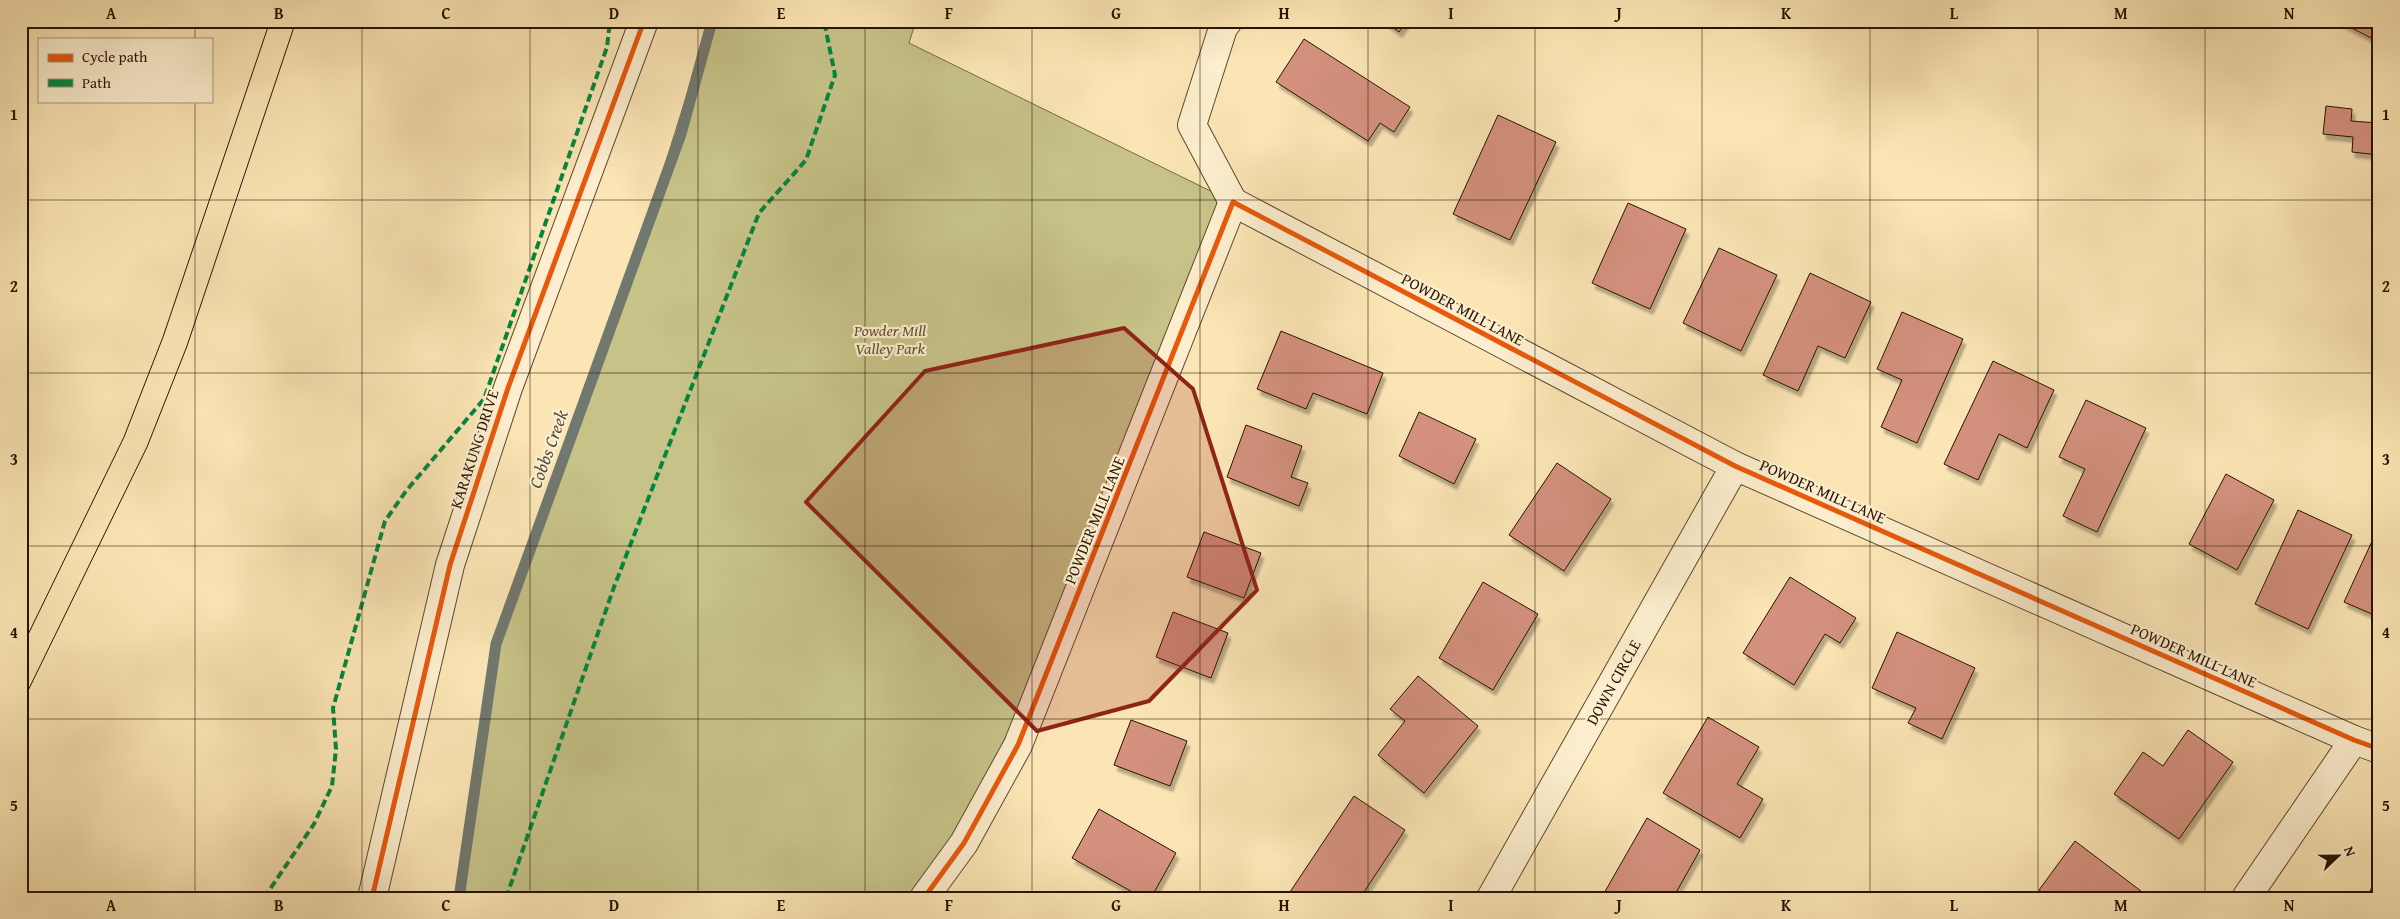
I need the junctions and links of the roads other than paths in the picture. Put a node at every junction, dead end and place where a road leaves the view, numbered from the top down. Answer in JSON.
{"nodes":[{"id":1,"x":644,"y":21,"type":"edge"},
{"id":2,"x":1228,"y":21,"type":"edge"},
{"id":3,"x":1233,"y":202,"type":"junction"},
{"id":4,"x":1735,"y":466,"type":"junction"},
{"id":5,"x":2366,"y":744,"type":"edge"},
{"id":6,"x":372,"y":898,"type":"edge"},
{"id":7,"x":924,"y":898,"type":"edge"},
{"id":8,"x":1491,"y":898,"type":"edge"},
{"id":9,"x":2246,"y":898,"type":"edge"}],
"edges":[{"from":1,"to":6,"type":"street","name":"KARAKUNG DRIVE"},
{"from":2,"to":3,"type":"street"},
{"from":3,"to":4,"type":"street","name":"POWDER MILL LANE"},
{"from":3,"to":7,"type":"street","name":"POWDER MILL LANE"},
{"from":4,"to":5,"type":"street","name":"POWDER MILL LANE"},
{"from":4,"to":8,"type":"street","name":"DOWN CIRCLE"},
{"from":5,"to":9,"type":"street"}]}
